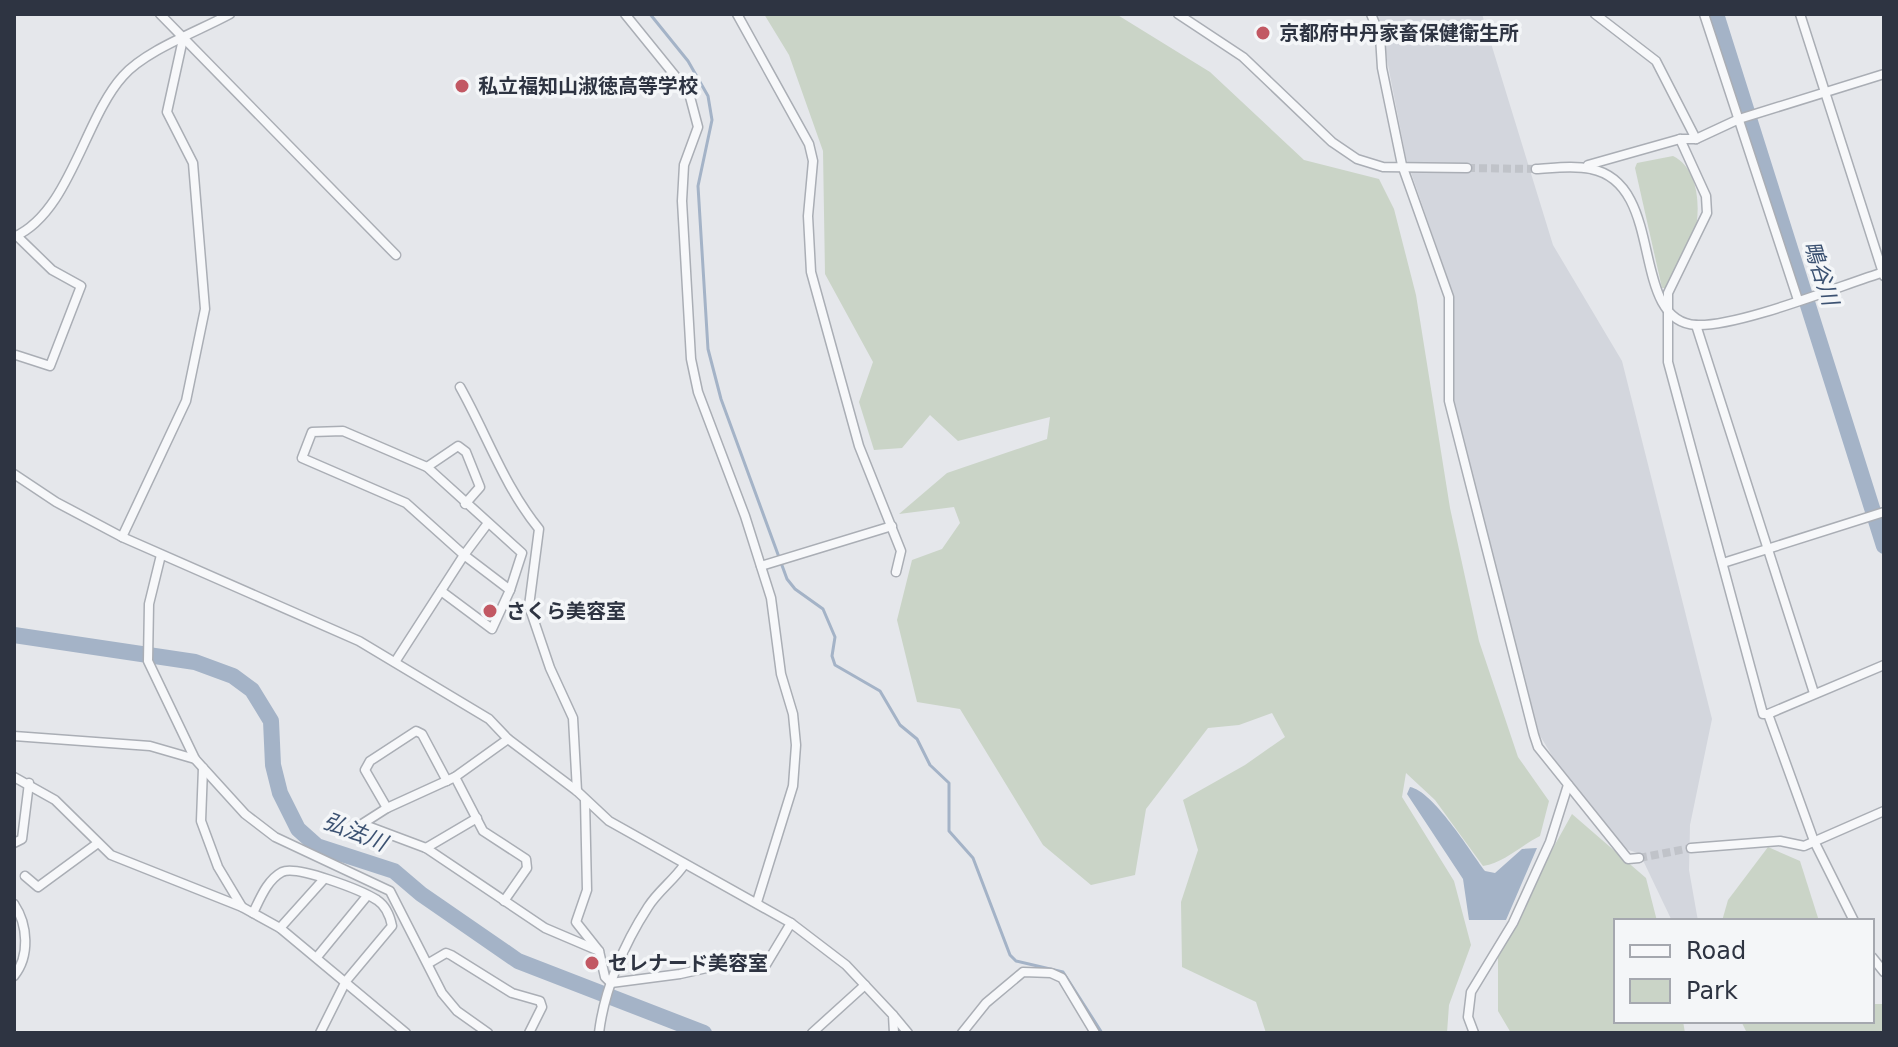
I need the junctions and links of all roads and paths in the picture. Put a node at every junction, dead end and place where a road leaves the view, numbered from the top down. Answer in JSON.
{"nodes":[{"id":1,"x":160,"y":14,"type":"edge"},
{"id":2,"x":230,"y":14,"type":"edge"},
{"id":3,"x":625,"y":14,"type":"edge"},
{"id":4,"x":737,"y":14,"type":"edge"},
{"id":5,"x":1178,"y":14,"type":"edge"},
{"id":6,"x":1371,"y":14,"type":"edge"},
{"id":7,"x":1595,"y":14,"type":"edge"},
{"id":8,"x":1704,"y":14,"type":"edge"},
{"id":9,"x":1800,"y":14,"type":"edge"},
{"id":10,"x":183,"y":39,"type":"junction"},
{"id":11,"x":1884,"y":74,"type":"edge"},
{"id":12,"x":1825,"y":93,"type":"junction"},
{"id":13,"x":1739,"y":119,"type":"junction"},
{"id":14,"x":1680,"y":139,"type":"junction"},
{"id":15,"x":1696,"y":139,"type":"junction"},
{"id":16,"x":1402,"y":165,"type":"junction"},
{"id":17,"x":1467,"y":168,"type":"tunnel mouth"},
{"id":18,"x":1575,"y":168,"type":"junction"},
{"id":19,"x":1536,"y":169,"type":"tunnel mouth"},
{"id":20,"x":16,"y":237,"type":"edge"},
{"id":21,"x":396,"y":255,"type":"dead end"},
{"id":22,"x":1884,"y":273,"type":"edge"},
{"id":23,"x":1798,"y":300,"type":"junction"},
{"id":24,"x":1667,"y":308,"type":"junction"},
{"id":25,"x":1696,"y":325,"type":"junction"},
{"id":26,"x":16,"y":355,"type":"edge"},
{"id":27,"x":460,"y":387,"type":"dead end"},
{"id":28,"x":427,"y":467,"type":"junction"},
{"id":29,"x":14,"y":474,"type":"edge"},
{"id":30,"x":465,"y":504,"type":"junction"},
{"id":31,"x":1884,"y":512,"type":"edge"},
{"id":32,"x":488,"y":523,"type":"junction"},
{"id":33,"x":892,"y":526,"type":"junction"},
{"id":34,"x":122,"y":537,"type":"junction"},
{"id":35,"x":1769,"y":549,"type":"junction"},
{"id":36,"x":161,"y":555,"type":"junction"},
{"id":37,"x":464,"y":555,"type":"junction"},
{"id":38,"x":1723,"y":563,"type":"junction"},
{"id":39,"x":761,"y":566,"type":"junction"},
{"id":40,"x":896,"y":572,"type":"dead end"},
{"id":41,"x":510,"y":590,"type":"junction"},
{"id":42,"x":441,"y":591,"type":"junction"},
{"id":43,"x":395,"y":662,"type":"junction"},
{"id":44,"x":1884,"y":665,"type":"edge"},
{"id":45,"x":1814,"y":693,"type":"junction"},
{"id":46,"x":1768,"y":714,"type":"junction"},
{"id":47,"x":14,"y":736,"type":"edge"},
{"id":48,"x":508,"y":739,"type":"junction"},
{"id":49,"x":195,"y":759,"type":"junction"},
{"id":50,"x":203,"y":768,"type":"junction"},
{"id":51,"x":14,"y":777,"type":"edge"},
{"id":52,"x":451,"y":779,"type":"junction"},
{"id":53,"x":29,"y":783,"type":"junction"},
{"id":54,"x":1568,"y":785,"type":"junction"},
{"id":55,"x":577,"y":791,"type":"junction"},
{"id":56,"x":585,"y":800,"type":"junction"},
{"id":57,"x":387,"y":808,"type":"junction"},
{"id":58,"x":1884,"y":811,"type":"edge"},
{"id":59,"x":477,"y":818,"type":"junction"},
{"id":60,"x":1814,"y":841,"type":"junction"},
{"id":61,"x":14,"y":843,"type":"edge"},
{"id":62,"x":98,"y":843,"type":"junction"},
{"id":63,"x":426,"y":848,"type":"junction"},
{"id":64,"x":1691,"y":848,"type":"tunnel mouth"},
{"id":65,"x":1639,"y":858,"type":"dead end"},
{"id":66,"x":684,"y":865,"type":"junction"},
{"id":67,"x":25,"y":876,"type":"dead end"},
{"id":68,"x":324,"y":879,"type":"junction"},
{"id":69,"x":367,"y":896,"type":"junction"},
{"id":70,"x":504,"y":901,"type":"junction"},
{"id":71,"x":757,"y":902,"type":"junction"},
{"id":72,"x":14,"y":904,"type":"edge"},
{"id":73,"x":242,"y":907,"type":"junction"},
{"id":74,"x":253,"y":913,"type":"junction"},
{"id":75,"x":1853,"y":919,"type":"edge"},
{"id":76,"x":791,"y":923,"type":"junction"},
{"id":77,"x":280,"y":928,"type":"junction"},
{"id":78,"x":599,"y":951,"type":"junction"},
{"id":79,"x":317,"y":957,"type":"junction"},
{"id":80,"x":429,"y":963,"type":"junction"},
{"id":81,"x":14,"y":976,"type":"edge"},
{"id":82,"x":346,"y":981,"type":"junction"},
{"id":83,"x":610,"y":985,"type":"junction"},
{"id":84,"x":865,"y":985,"type":"junction"},
{"id":85,"x":893,"y":1015,"type":"junction"},
{"id":86,"x":482,"y":1032,"type":"edge"},
{"id":87,"x":320,"y":1033,"type":"edge"},
{"id":88,"x":406,"y":1033,"type":"edge"},
{"id":89,"x":529,"y":1033,"type":"edge"},
{"id":90,"x":599,"y":1033,"type":"edge"},
{"id":91,"x":812,"y":1033,"type":"edge"},
{"id":92,"x":894,"y":1033,"type":"edge"},
{"id":93,"x":908,"y":1033,"type":"edge"},
{"id":94,"x":962,"y":1033,"type":"edge"},
{"id":95,"x":1095,"y":1033,"type":"edge"},
{"id":96,"x":1474,"y":1033,"type":"edge"}],
"edges":[{"from":1,"to":10,"type":"street"},
{"from":2,"to":10,"type":"street"},
{"from":3,"to":39,"type":"street"},
{"from":4,"to":33,"type":"street"},
{"from":5,"to":16,"type":"street"},
{"from":6,"to":16,"type":"street"},
{"from":7,"to":15,"type":"street"},
{"from":8,"to":13,"type":"street"},
{"from":9,"to":12,"type":"street"},
{"from":10,"to":20,"type":"street"},
{"from":10,"to":21,"type":"street"},
{"from":10,"to":34,"type":"street"},
{"from":11,"to":12,"type":"street"},
{"from":12,"to":13,"type":"street"},
{"from":12,"to":22,"type":"street"},
{"from":13,"to":15,"type":"street"},
{"from":13,"to":23,"type":"street"},
{"from":14,"to":15,"type":"street"},
{"from":14,"to":18,"type":"street"},
{"from":14,"to":24,"type":"street"},
{"from":16,"to":17,"type":"street"},
{"from":16,"to":54,"type":"street"},
{"from":18,"to":19,"type":"street"},
{"from":18,"to":24,"type":"street"},
{"from":20,"to":26,"type":"street"},
{"from":22,"to":23,"type":"street"},
{"from":23,"to":25,"type":"street"},
{"from":24,"to":25,"type":"street"},
{"from":24,"to":38,"type":"street"},
{"from":25,"to":35,"type":"street"},
{"from":27,"to":55,"type":"street"},
{"from":28,"to":30,"type":"street"},
{"from":28,"to":30,"type":"street"},
{"from":28,"to":37,"type":"street"},
{"from":29,"to":34,"type":"street"},
{"from":30,"to":32,"type":"street"},
{"from":31,"to":35,"type":"street"},
{"from":32,"to":37,"type":"street"},
{"from":32,"to":41,"type":"street"},
{"from":33,"to":39,"type":"street"},
{"from":33,"to":40,"type":"street"},
{"from":34,"to":36,"type":"street"},
{"from":35,"to":38,"type":"street"},
{"from":35,"to":45,"type":"street"},
{"from":36,"to":43,"type":"street"},
{"from":36,"to":49,"type":"street"},
{"from":37,"to":41,"type":"street"},
{"from":37,"to":42,"type":"street"},
{"from":38,"to":46,"type":"street"},
{"from":39,"to":71,"type":"street"},
{"from":41,"to":42,"type":"street"},
{"from":42,"to":43,"type":"street"},
{"from":43,"to":48,"type":"street"},
{"from":44,"to":45,"type":"street"},
{"from":45,"to":46,"type":"street"},
{"from":46,"to":60,"type":"street"},
{"from":47,"to":49,"type":"street"},
{"from":48,"to":52,"type":"street"},
{"from":48,"to":55,"type":"street"},
{"from":49,"to":50,"type":"street"},
{"from":50,"to":73,"type":"street"},
{"from":50,"to":80,"type":"street"},
{"from":51,"to":53,"type":"street"},
{"from":52,"to":57,"type":"street"},
{"from":52,"to":57,"type":"street"},
{"from":52,"to":59,"type":"street"},
{"from":53,"to":61,"type":"street"},
{"from":53,"to":62,"type":"street"},
{"from":54,"to":65,"type":"street"},
{"from":54,"to":96,"type":"street"},
{"from":55,"to":56,"type":"street"},
{"from":56,"to":66,"type":"street"},
{"from":56,"to":78,"type":"street"},
{"from":57,"to":63,"type":"street"},
{"from":58,"to":60,"type":"street"},
{"from":59,"to":63,"type":"street"},
{"from":59,"to":70,"type":"street"},
{"from":60,"to":64,"type":"street"},
{"from":60,"to":75,"type":"street"},
{"from":62,"to":67,"type":"street"},
{"from":62,"to":73,"type":"street"},
{"from":63,"to":70,"type":"street"},
{"from":66,"to":71,"type":"street"},
{"from":66,"to":83,"type":"street"},
{"from":68,"to":69,"type":"street"},
{"from":68,"to":74,"type":"street"},
{"from":68,"to":77,"type":"street"},
{"from":69,"to":79,"type":"street"},
{"from":69,"to":82,"type":"street"},
{"from":70,"to":78,"type":"street"},
{"from":71,"to":76,"type":"street"},
{"from":72,"to":81,"type":"street"},
{"from":73,"to":74,"type":"street"},
{"from":74,"to":77,"type":"street"},
{"from":76,"to":83,"type":"street"},
{"from":76,"to":84,"type":"street"},
{"from":77,"to":79,"type":"street"},
{"from":78,"to":83,"type":"street"},
{"from":79,"to":82,"type":"street"},
{"from":80,"to":86,"type":"street"},
{"from":80,"to":89,"type":"street"},
{"from":82,"to":87,"type":"street"},
{"from":82,"to":88,"type":"street"},
{"from":83,"to":90,"type":"street"},
{"from":84,"to":85,"type":"street"},
{"from":84,"to":91,"type":"street"},
{"from":85,"to":92,"type":"street"},
{"from":85,"to":93,"type":"street"},
{"from":94,"to":95,"type":"street"}]}
